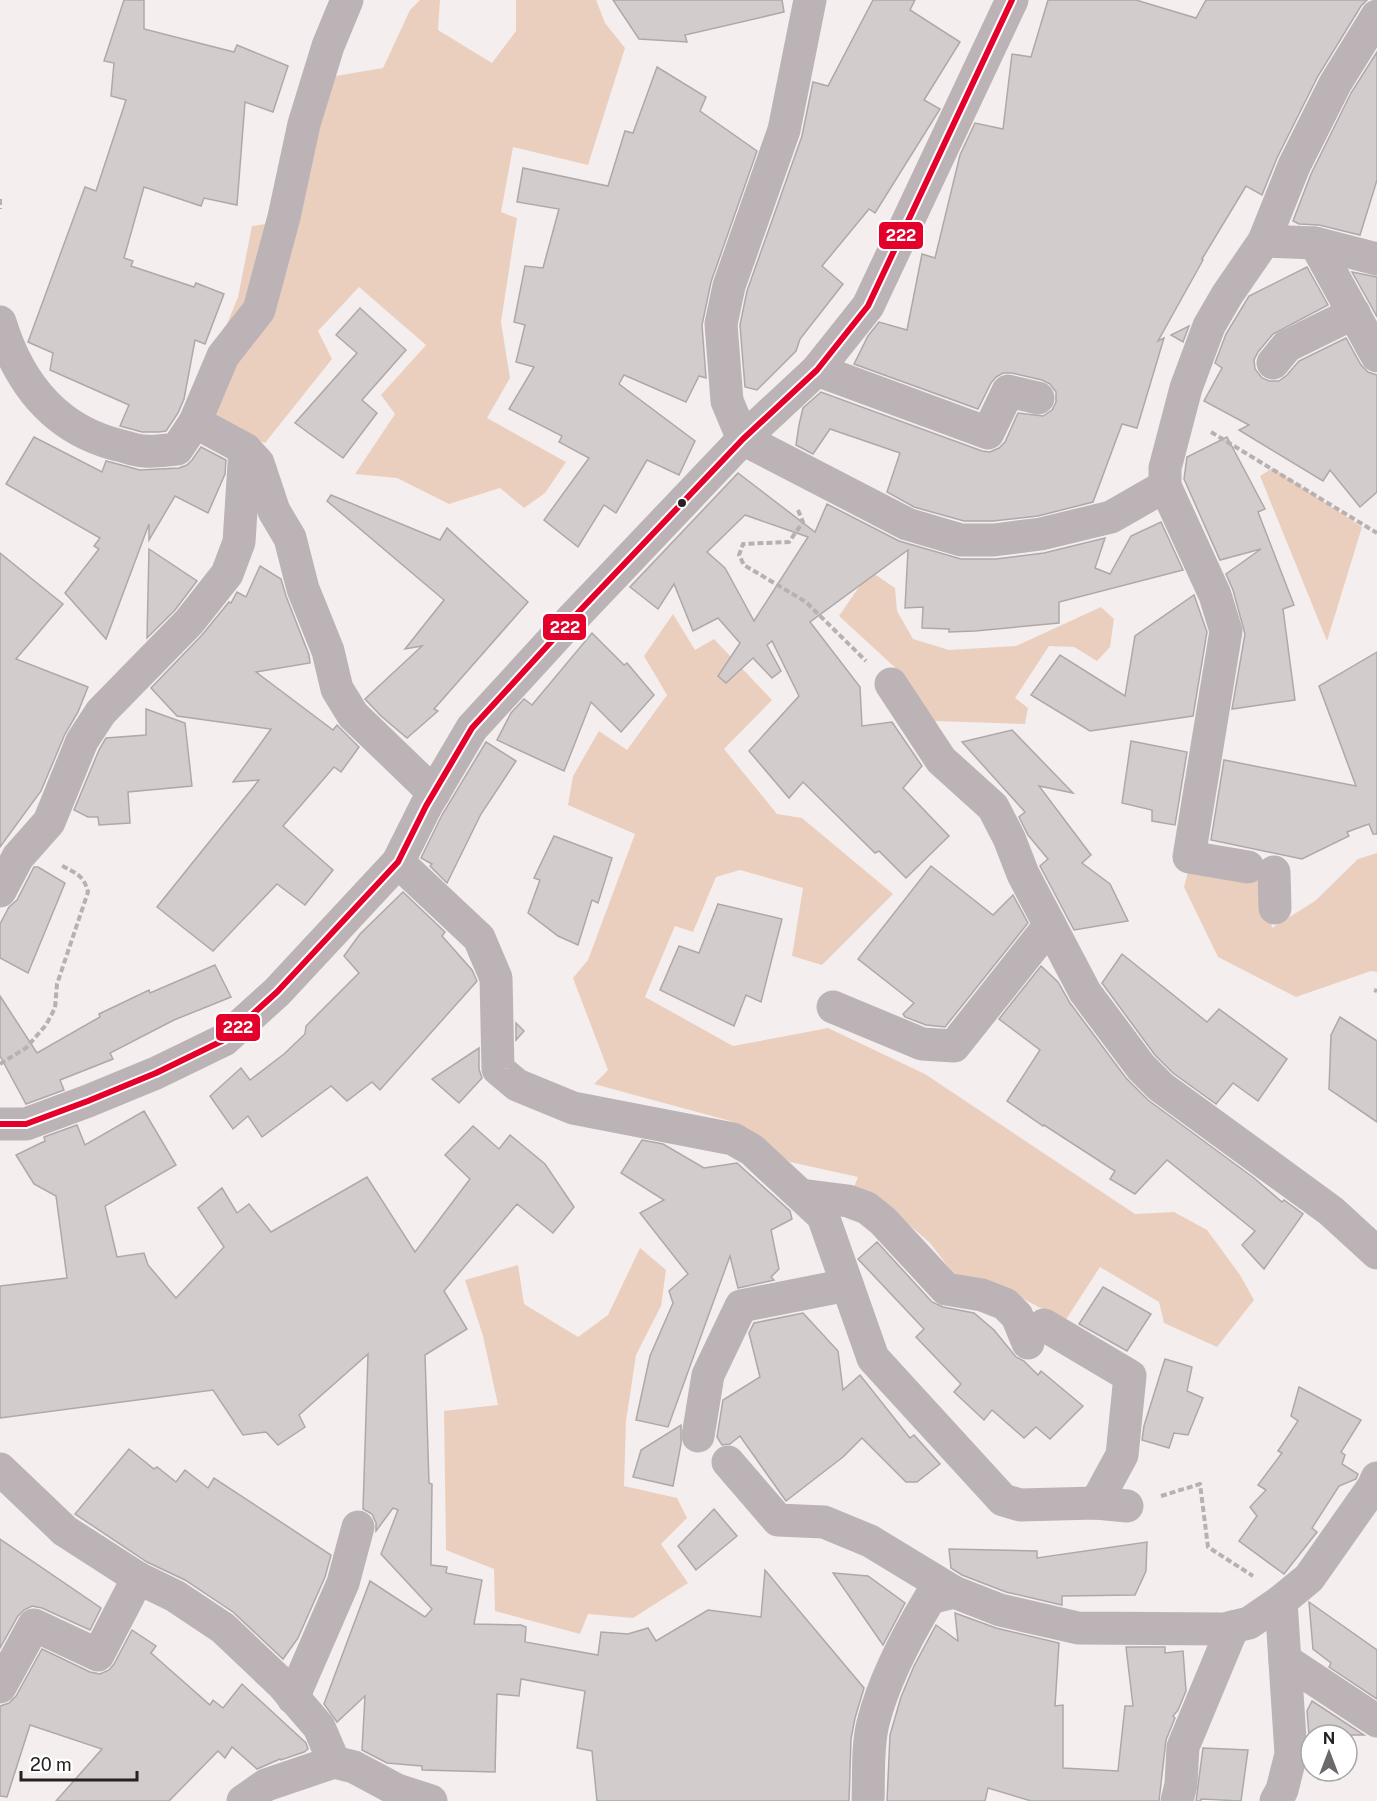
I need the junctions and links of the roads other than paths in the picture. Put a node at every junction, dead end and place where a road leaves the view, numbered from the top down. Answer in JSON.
{"nodes":[{"id":1,"x":347,"y":0,"type":"edge"},
{"id":2,"x":810,"y":0,"type":"edge"},
{"id":3,"x":1012,"y":0,"type":"edge"},
{"id":4,"x":1377,"y":16,"type":"edge"},
{"id":5,"x":1264,"y":241,"type":"junction"},
{"id":6,"x":1315,"y":243,"type":"junction"},
{"id":7,"x":1377,"y":259,"type":"edge"},
{"id":8,"x":1354,"y":314,"type":"junction"},
{"id":9,"x":0,"y":322,"type":"edge"},
{"id":10,"x":1377,"y":356,"type":"edge"},
{"id":11,"x":1273,"y":363,"type":"dead end"},
{"id":12,"x":817,"y":369,"type":"junction"},
{"id":13,"x":1038,"y":398,"type":"dead end"},
{"id":14,"x":195,"y":422,"type":"junction"},
{"id":15,"x":743,"y":439,"type":"junction"},
{"id":16,"x":245,"y":449,"type":"junction"},
{"id":17,"x":1165,"y":486,"type":"junction"},
{"id":18,"x":891,"y":684,"type":"road end"},
{"id":19,"x":434,"y":793,"type":"junction"},
{"id":20,"x":398,"y":862,"type":"junction"},
{"id":21,"x":0,"y":891,"type":"edge"},
{"id":22,"x":1275,"y":908,"type":"dead end"},
{"id":23,"x":1050,"y":925,"type":"junction"},
{"id":24,"x":832,"y":1007,"type":"dead end"},
{"id":25,"x":0,"y":1124,"type":"edge"},
{"id":26,"x":801,"y":1195,"type":"junction"},
{"id":27,"x":1377,"y":1253,"type":"edge"},
{"id":28,"x":847,"y":1285,"type":"junction"},
{"id":29,"x":698,"y":1436,"type":"dead end"},
{"id":30,"x":728,"y":1462,"type":"dead end"},
{"id":31,"x":0,"y":1469,"type":"edge"},
{"id":32,"x":1377,"y":1478,"type":"edge"},
{"id":33,"x":358,"y":1527,"type":"dead end"},
{"id":34,"x":138,"y":1578,"type":"junction"},
{"id":35,"x":954,"y":1592,"type":"junction"},
{"id":36,"x":1284,"y":1599,"type":"junction"},
{"id":37,"x":1233,"y":1627,"type":"junction"},
{"id":38,"x":1285,"y":1660,"type":"junction"},
{"id":39,"x":0,"y":1687,"type":"edge"},
{"id":40,"x":293,"y":1698,"type":"junction"},
{"id":41,"x":1377,"y":1721,"type":"edge"},
{"id":42,"x":334,"y":1762,"type":"junction"},
{"id":43,"x":243,"y":1801,"type":"edge"},
{"id":44,"x":431,"y":1801,"type":"edge"},
{"id":45,"x":868,"y":1801,"type":"edge"},
{"id":46,"x":1177,"y":1801,"type":"edge"},
{"id":47,"x":1276,"y":1801,"type":"edge"}],
"edges":[{"from":1,"to":14,"type":"street"},
{"from":2,"to":15,"type":"street"},
{"from":3,"to":12,"type":"street"},
{"from":4,"to":5,"type":"street"},
{"from":5,"to":6,"type":"street"},
{"from":5,"to":17,"type":"street"},
{"from":6,"to":7,"type":"street"},
{"from":6,"to":8,"type":"street"},
{"from":8,"to":10,"type":"street"},
{"from":8,"to":11,"type":"street"},
{"from":9,"to":14,"type":"street"},
{"from":12,"to":13,"type":"street"},
{"from":12,"to":15,"type":"street"},
{"from":14,"to":16,"type":"street"},
{"from":15,"to":17,"type":"street"},
{"from":15,"to":19,"type":"street"},
{"from":16,"to":19,"type":"street"},
{"from":16,"to":21,"type":"street"},
{"from":17,"to":22,"type":"street"},
{"from":18,"to":23,"type":"street"},
{"from":19,"to":20,"type":"street"},
{"from":20,"to":25,"type":"street"},
{"from":20,"to":26,"type":"street"},
{"from":23,"to":24,"type":"street"},
{"from":23,"to":27,"type":"street"},
{"from":26,"to":28,"type":"street"},
{"from":26,"to":28,"type":"street"},
{"from":28,"to":29,"type":"street"},
{"from":30,"to":35,"type":"street"},
{"from":31,"to":34,"type":"street"},
{"from":32,"to":36,"type":"street"},
{"from":33,"to":40,"type":"street"},
{"from":34,"to":39,"type":"street"},
{"from":34,"to":40,"type":"street"},
{"from":35,"to":37,"type":"street"},
{"from":35,"to":45,"type":"street"},
{"from":36,"to":37,"type":"street"},
{"from":36,"to":38,"type":"street"},
{"from":37,"to":46,"type":"street"},
{"from":38,"to":41,"type":"street"},
{"from":38,"to":47,"type":"street"},
{"from":40,"to":42,"type":"street"},
{"from":42,"to":43,"type":"street"},
{"from":42,"to":44,"type":"street"}]}
